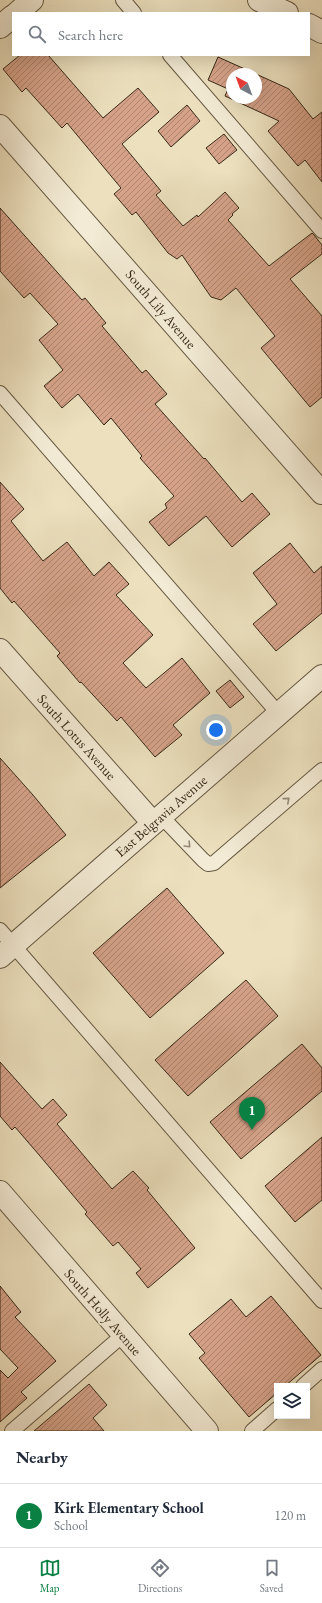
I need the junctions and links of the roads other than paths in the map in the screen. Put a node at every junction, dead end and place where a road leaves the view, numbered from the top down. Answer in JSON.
{"nodes":[{"id":1,"x":32,"y":0,"type":"edge"},
{"id":2,"x":123,"y":0,"type":"edge"},
{"id":3,"x":260,"y":0,"type":"edge"},
{"id":4,"x":17,"y":12,"type":"edge"},
{"id":5,"x":133,"y":12,"type":"edge"},
{"id":6,"x":285,"y":12,"type":"edge"},
{"id":7,"x":12,"y":17,"type":"edge"},
{"id":8,"x":310,"y":26,"type":"edge"},
{"id":9,"x":0,"y":27,"type":"edge"},
{"id":10,"x":322,"y":32,"type":"edge"},
{"id":11,"x":171,"y":56,"type":"edge"},
{"id":12,"x":0,"y":126,"type":"edge"},
{"id":13,"x":322,"y":231,"type":"edge"},
{"id":14,"x":0,"y":393,"type":"edge"},
{"id":15,"x":322,"y":493,"type":"edge"},
{"id":16,"x":0,"y":650,"type":"edge"},
{"id":17,"x":322,"y":676,"type":"edge"},
{"id":18,"x":278,"y":714,"type":"junction"},
{"id":19,"x":322,"y":770,"type":"edge"},
{"id":20,"x":157,"y":819,"type":"junction"},
{"id":21,"x":4,"y":944,"type":"edge"},
{"id":22,"x":0,"y":1192,"type":"edge"},
{"id":23,"x":322,"y":1302,"type":"edge"},
{"id":24,"x":123,"y":1335,"type":"junction"},
{"id":25,"x":322,"y":1369,"type":"edge"},
{"id":26,"x":306,"y":1383,"type":"edge"},
{"id":27,"x":274,"y":1412,"type":"edge"},
{"id":28,"x":12,"y":1431,"type":"edge"},
{"id":29,"x":207,"y":1431,"type":"edge"},
{"id":30,"x":252,"y":1431,"type":"edge"}],
"edges":[{"from":1,"to":4,"type":"street"},
{"from":2,"to":5,"type":"lane"},
{"from":3,"to":6,"type":"street"},
{"from":7,"to":9,"type":"street"},
{"from":8,"to":10,"type":"street"},
{"from":11,"to":13,"type":"lane"},
{"from":12,"to":15,"type":"street","name":"South Lily Avenue"},
{"from":14,"to":18,"type":"lane"},
{"from":16,"to":20,"type":"street","name":"South Lotus Avenue"},
{"from":17,"to":18,"type":"street","name":"East Belgravia Avenue"},
{"from":18,"to":20,"type":"street","name":"East Belgravia Avenue"},
{"from":20,"to":19,"type":"lane","one_way":true},
{"from":20,"to":21,"type":"street","name":"East Belgravia Avenue"},
{"from":21,"to":23,"type":"lane"},
{"from":22,"to":24,"type":"street","name":"South Holly Avenue"},
{"from":24,"to":28,"type":"lane"},
{"from":24,"to":29,"type":"street","name":"South Holly Avenue"},
{"from":25,"to":26,"type":"lane"},
{"from":27,"to":30,"type":"lane"}]}
